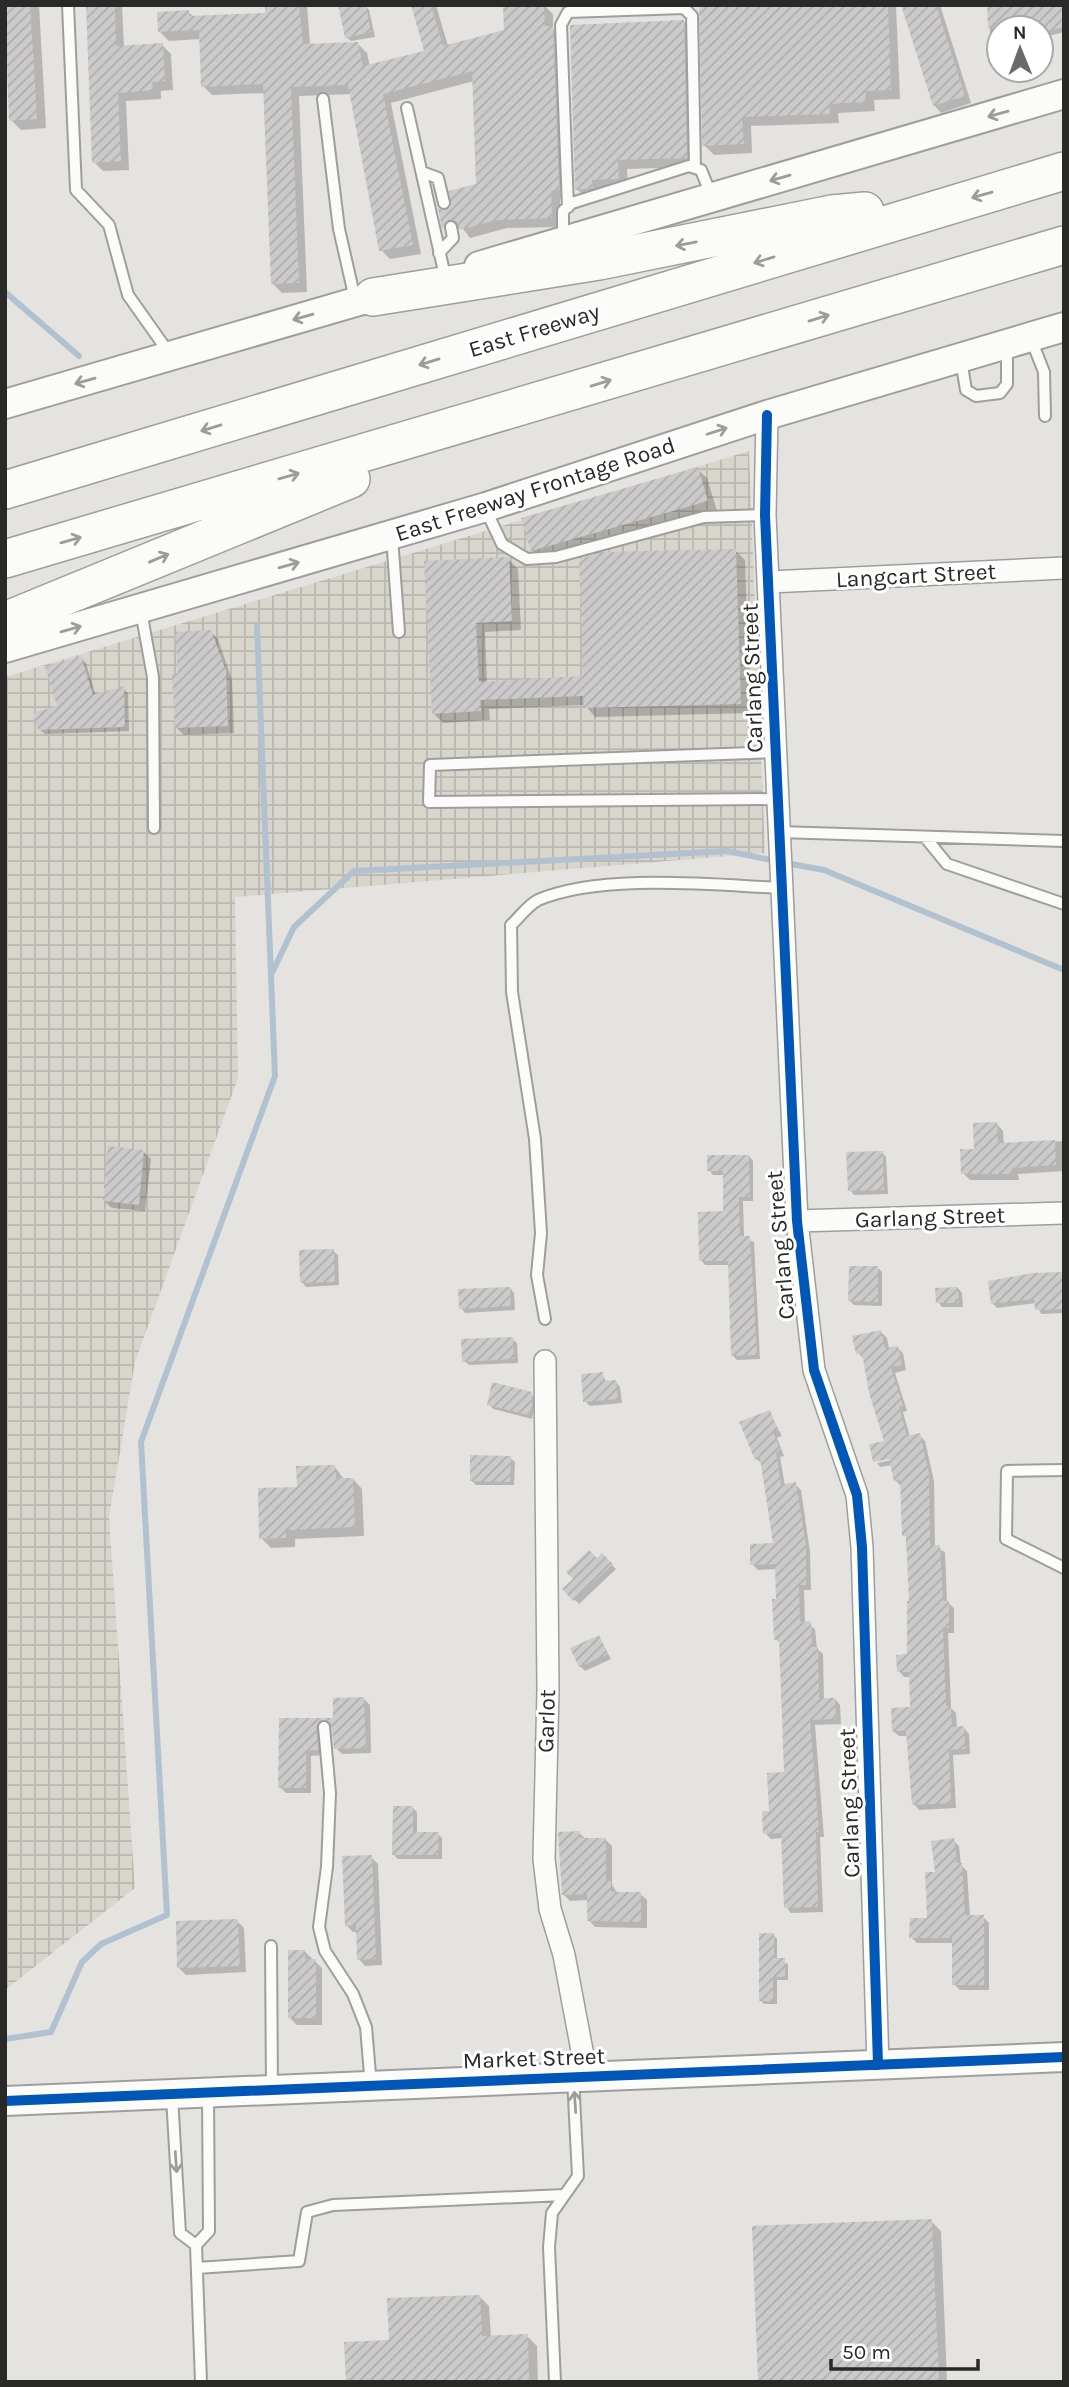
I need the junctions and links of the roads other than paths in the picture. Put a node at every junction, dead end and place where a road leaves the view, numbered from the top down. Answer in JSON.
{"nodes":[{"id":1,"x":68,"y":5,"type":"edge"},
{"id":2,"x":1064,"y":94,"type":"edge"},
{"id":3,"x":323,"y":99,"type":"dead end"},
{"id":4,"x":407,"y":108,"type":"dead end"},
{"id":5,"x":695,"y":168,"type":"junction"},
{"id":6,"x":1064,"y":171,"type":"edge"},
{"id":7,"x":422,"y":172,"type":"junction"},
{"id":8,"x":712,"y":198,"type":"junction"},
{"id":9,"x":444,"y":204,"type":"dead end"},
{"id":10,"x":946,"y":205,"type":"junction"},
{"id":11,"x":568,"y":207,"type":"junction"},
{"id":12,"x":450,"y":227,"type":"dead end"},
{"id":13,"x":563,"y":242,"type":"junction"},
{"id":14,"x":1064,"y":245,"type":"edge"},
{"id":15,"x":442,"y":265,"type":"junction"},
{"id":16,"x":364,"y":300,"type":"junction"},
{"id":17,"x":1064,"y":327,"type":"edge"},
{"id":18,"x":1019,"y":340,"type":"junction"},
{"id":19,"x":170,"y":355,"type":"junction"},
{"id":20,"x":961,"y":357,"type":"junction"},
{"id":21,"x":545,"y":400,"type":"junction"},
{"id":22,"x":5,"y":404,"type":"edge"},
{"id":23,"x":767,"y":415,"type":"junction"},
{"id":24,"x":1045,"y":416,"type":"dead end"},
{"id":25,"x":5,"y":489,"type":"edge"},
{"id":26,"x":486,"y":507,"type":"junction"},
{"id":27,"x":765,"y":515,"type":"junction"},
{"id":28,"x":392,"y":534,"type":"junction"},
{"id":29,"x":5,"y":559,"type":"edge"},
{"id":30,"x":1064,"y":568,"type":"edge"},
{"id":31,"x":769,"y":582,"type":"junction"},
{"id":32,"x":141,"y":608,"type":"junction"},
{"id":33,"x":5,"y":621,"type":"edge"},
{"id":34,"x":399,"y":632,"type":"dead end"},
{"id":35,"x":5,"y":648,"type":"edge"},
{"id":36,"x":776,"y":752,"type":"junction"},
{"id":37,"x":778,"y":799,"type":"junction"},
{"id":38,"x":154,"y":828,"type":"dead end"},
{"id":39,"x":779,"y":832,"type":"junction"},
{"id":40,"x":925,"y":837,"type":"junction"},
{"id":41,"x":1064,"y":841,"type":"edge"},
{"id":42,"x":783,"y":888,"type":"junction"},
{"id":43,"x":1064,"y":904,"type":"edge"},
{"id":44,"x":1064,"y":1213,"type":"edge"},
{"id":45,"x":797,"y":1221,"type":"junction"},
{"id":46,"x":545,"y":1319,"type":"dead end"},
{"id":47,"x":545,"y":1361,"type":"dead end"},
{"id":48,"x":1064,"y":1470,"type":"edge"},
{"id":49,"x":1064,"y":1568,"type":"edge"},
{"id":50,"x":324,"y":1727,"type":"dead end"},
{"id":51,"x":271,"y":1946,"type":"dead end"},
{"id":52,"x":1064,"y":2057,"type":"edge"},
{"id":53,"x":878,"y":2064,"type":"junction"},
{"id":54,"x":580,"y":2077,"type":"junction"},
{"id":55,"x":371,"y":2086,"type":"junction"},
{"id":56,"x":272,"y":2090,"type":"junction"},
{"id":57,"x":208,"y":2092,"type":"junction"},
{"id":58,"x":172,"y":2094,"type":"junction"},
{"id":59,"x":5,"y":2101,"type":"edge"},
{"id":60,"x":564,"y":2195,"type":"junction"},
{"id":61,"x":196,"y":2245,"type":"junction"},
{"id":62,"x":197,"y":2268,"type":"junction"},
{"id":63,"x":201,"y":2382,"type":"edge"},
{"id":64,"x":555,"y":2382,"type":"edge"}],
"edges":[{"from":1,"to":19,"type":"lane"},
{"from":2,"to":8,"type":"main road","one_way":true},
{"from":3,"to":16,"type":"lane"},
{"from":4,"to":7,"type":"lane"},
{"from":5,"to":8,"type":"lane"},
{"from":5,"to":11,"type":"lane"},
{"from":5,"to":11,"type":"lane"},
{"from":6,"to":10,"type":"highway","name":"East Freeway","one_way":true},
{"from":7,"to":9,"type":"lane"},
{"from":7,"to":15,"type":"lane"},
{"from":8,"to":13,"type":"main road"},
{"from":10,"to":16,"type":"highway","one_way":true},
{"from":10,"to":25,"type":"highway","name":"East Freeway","one_way":true},
{"from":11,"to":13,"type":"lane"},
{"from":12,"to":15,"type":"lane"},
{"from":13,"to":15,"type":"main road"},
{"from":21,"to":14,"type":"highway","one_way":true},
{"from":15,"to":16,"type":"main road"},
{"from":16,"to":19,"type":"main road","one_way":true},
{"from":17,"to":18,"type":"main road","name":"East Freeway Frontage Road"},
{"from":18,"to":20,"type":"main road","name":"East Freeway Frontage Road"},
{"from":18,"to":20,"type":"lane"},
{"from":18,"to":24,"type":"lane"},
{"from":19,"to":22,"type":"main road","one_way":true},
{"from":20,"to":23,"type":"main road","name":"East Freeway Frontage Road"},
{"from":29,"to":21,"type":"highway","one_way":true},
{"from":33,"to":21,"type":"highway","one_way":true},
{"from":26,"to":23,"type":"main road","name":"East Freeway Frontage Road","one_way":true},
{"from":23,"to":27,"type":"street","name":"Carlang Street"},
{"from":26,"to":27,"type":"lane"},
{"from":26,"to":28,"type":"main road","name":"East Freeway Frontage Road"},
{"from":27,"to":31,"type":"street","name":"Carlang Street"},
{"from":32,"to":28,"type":"main road","name":"East Freeway Frontage Road","one_way":true},
{"from":28,"to":34,"type":"lane"},
{"from":30,"to":31,"type":"street","name":"Langcart Street"},
{"from":31,"to":36,"type":"street","name":"Carlang Street"},
{"from":35,"to":32,"type":"main road","name":"East Freeway Frontage Road","one_way":true},
{"from":32,"to":38,"type":"lane"},
{"from":36,"to":37,"type":"street","name":"Carlang Street"},
{"from":36,"to":37,"type":"lane"},
{"from":37,"to":39,"type":"street","name":"Carlang Street"},
{"from":39,"to":40,"type":"lane"},
{"from":39,"to":42,"type":"street","name":"Carlang Street"},
{"from":40,"to":41,"type":"lane"},
{"from":40,"to":43,"type":"lane"},
{"from":42,"to":45,"type":"street","name":"Carlang Street"},
{"from":42,"to":46,"type":"lane"},
{"from":44,"to":45,"type":"street","name":"Garlang Street"},
{"from":45,"to":53,"type":"street","name":"Carlang Street"},
{"from":47,"to":54,"type":"street","name":"Garlot"},
{"from":48,"to":49,"type":"lane"},
{"from":50,"to":55,"type":"lane"},
{"from":51,"to":56,"type":"lane"},
{"from":52,"to":53,"type":"main road","name":"Market Street"},
{"from":53,"to":54,"type":"main road","name":"Market Street"},
{"from":54,"to":55,"type":"main road","name":"Market Street"},
{"from":60,"to":54,"type":"lane","one_way":true},
{"from":55,"to":56,"type":"main road","name":"Market Street"},
{"from":56,"to":57,"type":"main road","name":"Market Street"},
{"from":57,"to":58,"type":"main road","name":"Market Street"},
{"from":57,"to":61,"type":"lane"},
{"from":58,"to":59,"type":"main road","name":"Market Street"},
{"from":58,"to":61,"type":"lane","one_way":true},
{"from":60,"to":62,"type":"lane"},
{"from":60,"to":64,"type":"lane"},
{"from":61,"to":62,"type":"lane"},
{"from":62,"to":63,"type":"lane"}]}
